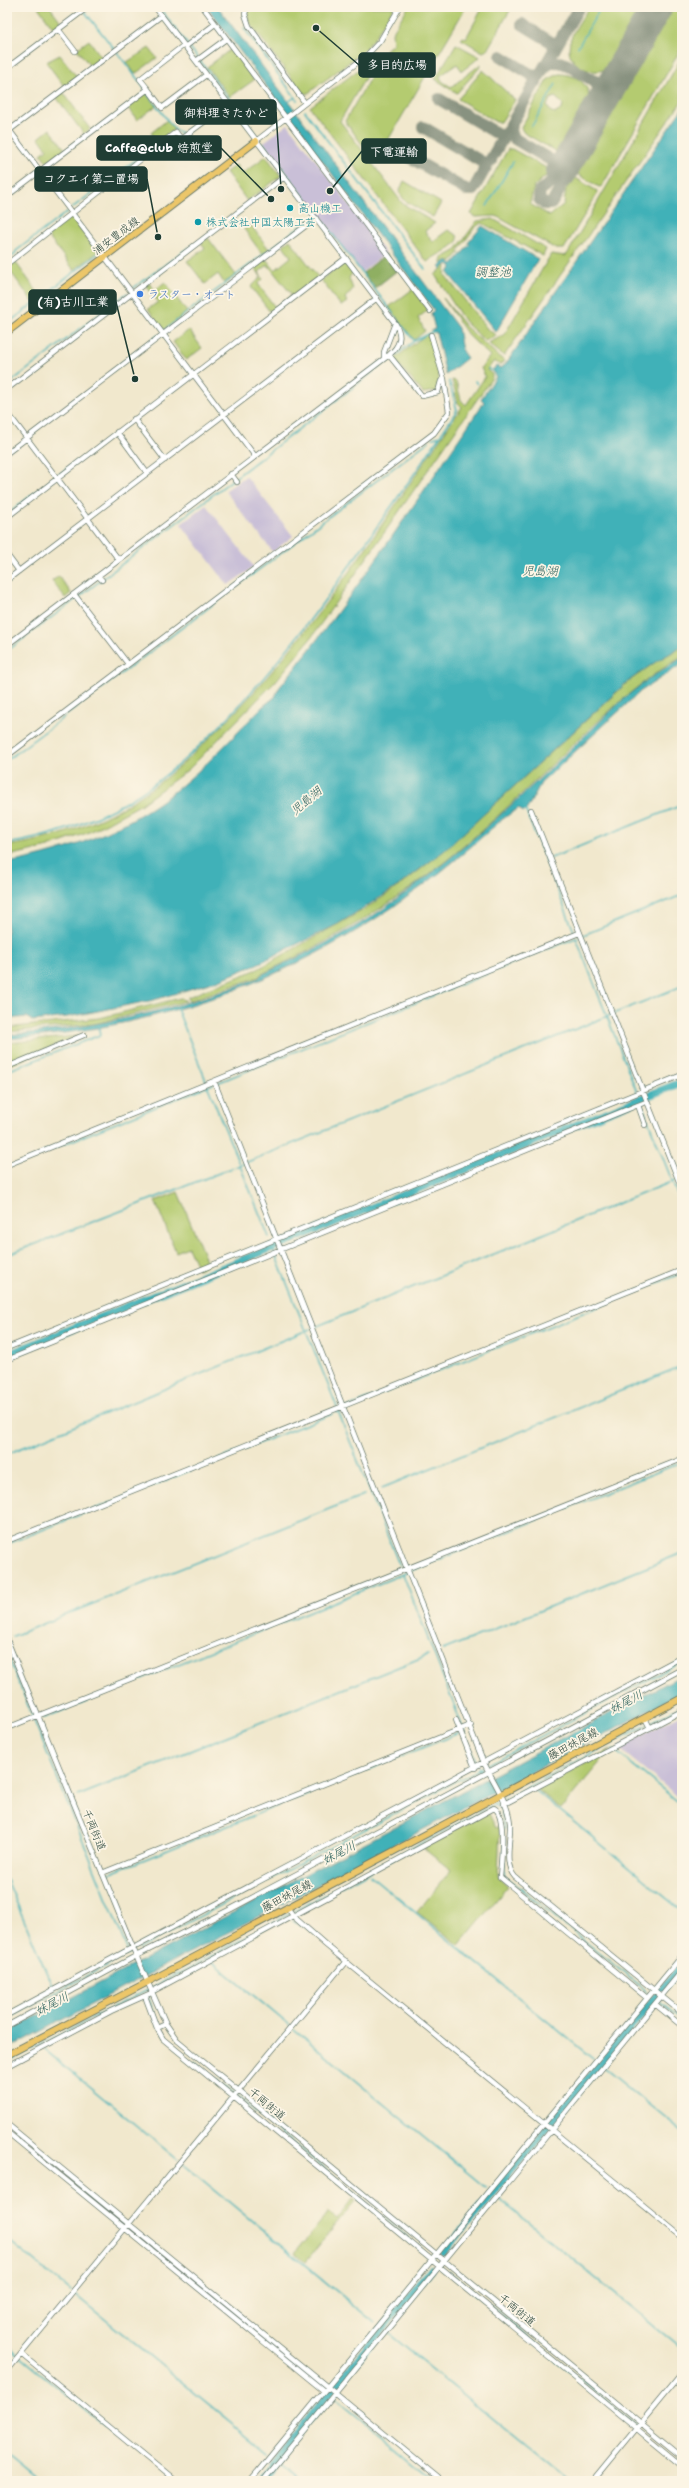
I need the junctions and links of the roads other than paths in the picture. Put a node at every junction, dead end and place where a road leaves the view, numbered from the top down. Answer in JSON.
{"nodes":[{"id":1,"x":88,"y":7,"type":"edge"},
{"id":2,"x":155,"y":7,"type":"edge"},
{"id":3,"x":203,"y":7,"type":"edge"},
{"id":4,"x":247,"y":7,"type":"edge"},
{"id":5,"x":400,"y":7,"type":"edge"},
{"id":6,"x":161,"y":16,"type":"junction"},
{"id":7,"x":215,"y":24,"type":"junction"},
{"id":8,"x":58,"y":29,"type":"junction"},
{"id":9,"x":226,"y":39,"type":"junction"},
{"id":10,"x":186,"y":45,"type":"junction"},
{"id":11,"x":75,"y":51,"type":"dead end"},
{"id":12,"x":198,"y":60,"type":"junction"},
{"id":13,"x":7,"y":68,"type":"edge"},
{"id":14,"x":206,"y":75,"type":"junction"},
{"id":15,"x":148,"y":89,"type":"junction"},
{"id":16,"x":305,"y":103,"type":"junction"},
{"id":17,"x":228,"y":104,"type":"junction"},
{"id":18,"x":287,"y":117,"type":"junction"},
{"id":19,"x":8,"y":130,"type":"edge"},
{"id":20,"x":256,"y":141,"type":"junction"},
{"id":21,"x":40,"y":171,"type":"junction"},
{"id":22,"x":284,"y":177,"type":"junction"},
{"id":23,"x":7,"y":196,"type":"edge"},
{"id":24,"x":71,"y":212,"type":"junction"},
{"id":25,"x":316,"y":218,"type":"junction"},
{"id":26,"x":105,"y":257,"type":"junction"},
{"id":27,"x":346,"y":258,"type":"junction"},
{"id":28,"x":7,"y":264,"type":"edge"},
{"id":29,"x":132,"y":293,"type":"junction"},
{"id":30,"x":377,"y":298,"type":"junction"},
{"id":31,"x":430,"y":311,"type":"dead end"},
{"id":32,"x":395,"y":323,"type":"junction"},
{"id":33,"x":7,"y":332,"type":"edge"},
{"id":34,"x":163,"y":334,"type":"junction"},
{"id":35,"x":431,"y":334,"type":"dead end"},
{"id":36,"x":389,"y":357,"type":"junction"},
{"id":37,"x":193,"y":374,"type":"junction"},
{"id":38,"x":444,"y":379,"type":"junction"},
{"id":39,"x":7,"y":389,"type":"edge"},
{"id":40,"x":7,"y":412,"type":"edge"},
{"id":41,"x":224,"y":415,"type":"junction"},
{"id":42,"x":134,"y":419,"type":"junction"},
{"id":43,"x":117,"y":432,"type":"junction"},
{"id":44,"x":27,"y":438,"type":"junction"},
{"id":45,"x":7,"y":453,"type":"edge"},
{"id":46,"x":255,"y":456,"type":"junction"},
{"id":47,"x":165,"y":460,"type":"junction"},
{"id":48,"x":147,"y":474,"type":"junction"},
{"id":49,"x":57,"y":478,"type":"junction"},
{"id":50,"x":7,"y":517,"type":"edge"},
{"id":51,"x":88,"y":519,"type":"junction"},
{"id":52,"x":7,"y":555,"type":"edge"},
{"id":53,"x":119,"y":560,"type":"junction"},
{"id":54,"x":19,"y":571,"type":"junction"},
{"id":55,"x":7,"y":580,"type":"edge"},
{"id":56,"x":76,"y":596,"type":"junction"},
{"id":57,"x":7,"y":645,"type":"edge"},
{"id":58,"x":128,"y":664,"type":"junction"},
{"id":59,"x":7,"y":756,"type":"edge"},
{"id":60,"x":531,"y":810,"type":"dead end"},
{"id":61,"x":578,"y":935,"type":"junction"},
{"id":62,"x":84,"y":1035,"type":"dead end"},
{"id":63,"x":7,"y":1067,"type":"edge"},
{"id":64,"x":682,"y":1075,"type":"edge"},
{"id":65,"x":212,"y":1083,"type":"junction"},
{"id":66,"x":640,"y":1093,"type":"junction"},
{"id":67,"x":643,"y":1103,"type":"junction"},
{"id":68,"x":645,"y":1125,"type":"dead end"},
{"id":69,"x":7,"y":1164,"type":"edge"},
{"id":70,"x":682,"y":1189,"type":"edge"},
{"id":71,"x":277,"y":1240,"type":"junction"},
{"id":72,"x":277,"y":1251,"type":"junction"},
{"id":73,"x":682,"y":1270,"type":"edge"},
{"id":74,"x":7,"y":1348,"type":"edge"},
{"id":75,"x":7,"y":1360,"type":"edge"},
{"id":76,"x":341,"y":1408,"type":"junction"},
{"id":77,"x":682,"y":1459,"type":"edge"},
{"id":78,"x":7,"y":1541,"type":"edge"},
{"id":79,"x":409,"y":1570,"type":"junction"},
{"id":80,"x":7,"y":1640,"type":"edge"},
{"id":81,"x":682,"y":1657,"type":"edge"},
{"id":82,"x":682,"y":1670,"type":"edge"},
{"id":83,"x":682,"y":1698,"type":"edge"},
{"id":84,"x":682,"y":1711,"type":"edge"},
{"id":85,"x":35,"y":1717,"type":"junction"},
{"id":86,"x":456,"y":1720,"type":"dead end"},
{"id":87,"x":648,"y":1723,"type":"junction"},
{"id":88,"x":7,"y":1728,"type":"edge"},
{"id":89,"x":464,"y":1729,"type":"junction"},
{"id":90,"x":475,"y":1768,"type":"junction"},
{"id":91,"x":487,"y":1768,"type":"junction"},
{"id":92,"x":502,"y":1798,"type":"junction"},
{"id":93,"x":505,"y":1832,"type":"junction"},
{"id":94,"x":102,"y":1873,"type":"junction"},
{"id":95,"x":229,"y":1903,"type":"junction"},
{"id":96,"x":290,"y":1912,"type":"junction"},
{"id":97,"x":551,"y":1913,"type":"junction"},
{"id":98,"x":136,"y":1946,"type":"dead end"},
{"id":99,"x":130,"y":1949,"type":"dead end"},
{"id":100,"x":682,"y":1956,"type":"edge"},
{"id":101,"x":137,"y":1958,"type":"junction"},
{"id":102,"x":346,"y":1961,"type":"junction"},
{"id":103,"x":682,"y":1971,"type":"edge"},
{"id":104,"x":147,"y":1981,"type":"junction"},
{"id":105,"x":155,"y":1990,"type":"dead end"},
{"id":106,"x":654,"y":1991,"type":"junction"},
{"id":107,"x":647,"y":1998,"type":"junction"},
{"id":108,"x":658,"y":1999,"type":"junction"},
{"id":109,"x":682,"y":2013,"type":"edge"},
{"id":110,"x":7,"y":2015,"type":"edge"},
{"id":111,"x":166,"y":2024,"type":"junction"},
{"id":112,"x":7,"y":2026,"type":"edge"},
{"id":113,"x":682,"y":2026,"type":"edge"},
{"id":114,"x":158,"y":2027,"type":"junction"},
{"id":115,"x":7,"y":2055,"type":"edge"},
{"id":116,"x":603,"y":2063,"type":"junction"},
{"id":117,"x":7,"y":2066,"type":"edge"},
{"id":118,"x":235,"y":2094,"type":"junction"},
{"id":119,"x":7,"y":2124,"type":"edge"},
{"id":120,"x":548,"y":2126,"type":"junction"},
{"id":121,"x":7,"y":2132,"type":"edge"},
{"id":122,"x":491,"y":2189,"type":"junction"},
{"id":123,"x":497,"y":2194,"type":"junction"},
{"id":124,"x":126,"y":2226,"type":"junction"},
{"id":125,"x":682,"y":2237,"type":"edge"},
{"id":126,"x":436,"y":2254,"type":"junction"},
{"id":127,"x":430,"y":2259,"type":"junction"},
{"id":128,"x":444,"y":2260,"type":"junction"},
{"id":129,"x":439,"y":2266,"type":"junction"},
{"id":130,"x":381,"y":2330,"type":"junction"},
{"id":131,"x":21,"y":2354,"type":"junction"},
{"id":132,"x":7,"y":2371,"type":"edge"},
{"id":133,"x":682,"y":2373,"type":"edge"},
{"id":134,"x":328,"y":2387,"type":"junction"},
{"id":135,"x":324,"y":2391,"type":"junction"},
{"id":136,"x":334,"y":2394,"type":"junction"},
{"id":137,"x":638,"y":2426,"type":"junction"},
{"id":138,"x":682,"y":2457,"type":"edge"},
{"id":139,"x":277,"y":2458,"type":"junction"},
{"id":140,"x":682,"y":2466,"type":"edge"},
{"id":141,"x":175,"y":2481,"type":"edge"},
{"id":142,"x":250,"y":2481,"type":"edge"},
{"id":143,"x":263,"y":2481,"type":"edge"},
{"id":144,"x":442,"y":2481,"type":"edge"},
{"id":145,"x":593,"y":2481,"type":"edge"}],
"edges":[{"from":1,"to":8,"type":"street"},
{"from":2,"to":6,"type":"street"},
{"from":3,"to":7,"type":"street"},
{"from":4,"to":16,"type":"street"},
{"from":5,"to":16,"type":"street"},
{"from":6,"to":10,"type":"street"},
{"from":6,"to":19,"type":"street"},
{"from":7,"to":9,"type":"street"},
{"from":7,"to":10,"type":"street"},
{"from":8,"to":11,"type":"street"},
{"from":8,"to":13,"type":"street"},
{"from":9,"to":12,"type":"street"},
{"from":9,"to":18,"type":"street"},
{"from":10,"to":12,"type":"street"},
{"from":10,"to":15,"type":"street"},
{"from":12,"to":14,"type":"street"},
{"from":14,"to":15,"type":"street"},
{"from":14,"to":17,"type":"street"},
{"from":15,"to":21,"type":"street"},
{"from":16,"to":18,"type":"street"},
{"from":17,"to":20,"type":"street"},
{"from":17,"to":24,"type":"street"},
{"from":18,"to":20,"type":"street"},
{"from":18,"to":31,"type":"street"},
{"from":19,"to":21,"type":"street"},
{"from":20,"to":22,"type":"street"},
{"from":20,"to":26,"type":"main road","name":"浦安豊成線"},
{"from":21,"to":23,"type":"street"},
{"from":21,"to":24,"type":"street"},
{"from":22,"to":25,"type":"street"},
{"from":22,"to":29,"type":"street"},
{"from":24,"to":26,"type":"street"},
{"from":24,"to":28,"type":"street"},
{"from":25,"to":27,"type":"street"},
{"from":25,"to":34,"type":"street"},
{"from":26,"to":29,"type":"street"},
{"from":26,"to":33,"type":"main road","name":"浦安豊成線"},
{"from":27,"to":30,"type":"street"},
{"from":27,"to":37,"type":"street"},
{"from":29,"to":34,"type":"street"},
{"from":29,"to":39,"type":"street"},
{"from":30,"to":32,"type":"street"},
{"from":30,"to":41,"type":"street"},
{"from":32,"to":36,"type":"street"},
{"from":32,"to":36,"type":"street"},
{"from":34,"to":37,"type":"street"},
{"from":34,"to":44,"type":"street"},
{"from":35,"to":38,"type":"street"},
{"from":36,"to":38,"type":"street"},
{"from":36,"to":46,"type":"street"},
{"from":37,"to":41,"type":"street"},
{"from":37,"to":42,"type":"street"},
{"from":38,"to":58,"type":"street"},
{"from":40,"to":44,"type":"street"},
{"from":41,"to":46,"type":"street"},
{"from":41,"to":47,"type":"street"},
{"from":42,"to":43,"type":"street"},
{"from":42,"to":47,"type":"street"},
{"from":43,"to":48,"type":"street"},
{"from":43,"to":49,"type":"street"},
{"from":44,"to":45,"type":"street"},
{"from":44,"to":49,"type":"street"},
{"from":46,"to":53,"type":"street"},
{"from":47,"to":48,"type":"street"},
{"from":48,"to":51,"type":"street"},
{"from":49,"to":50,"type":"street"},
{"from":49,"to":51,"type":"street"},
{"from":51,"to":53,"type":"street"},
{"from":51,"to":54,"type":"street"},
{"from":52,"to":54,"type":"street"},
{"from":53,"to":56,"type":"street"},
{"from":54,"to":55,"type":"street"},
{"from":56,"to":57,"type":"street"},
{"from":56,"to":58,"type":"street"},
{"from":58,"to":59,"type":"street"},
{"from":60,"to":61,"type":"street"},
{"from":61,"to":65,"type":"street"},
{"from":61,"to":66,"type":"street"},
{"from":62,"to":63,"type":"street"},
{"from":64,"to":66,"type":"street"},
{"from":65,"to":69,"type":"street"},
{"from":65,"to":71,"type":"street"},
{"from":66,"to":67,"type":"street"},
{"from":66,"to":71,"type":"street"},
{"from":67,"to":68,"type":"street"},
{"from":67,"to":70,"type":"street"},
{"from":67,"to":72,"type":"street"},
{"from":71,"to":72,"type":"street"},
{"from":71,"to":74,"type":"street"},
{"from":72,"to":75,"type":"street"},
{"from":72,"to":76,"type":"street"},
{"from":73,"to":76,"type":"street"},
{"from":76,"to":78,"type":"street"},
{"from":76,"to":79,"type":"street"},
{"from":77,"to":79,"type":"street"},
{"from":79,"to":85,"type":"street"},
{"from":79,"to":89,"type":"street"},
{"from":80,"to":85,"type":"street","name":"千両街道"},
{"from":81,"to":91,"type":"street"},
{"from":82,"to":91,"type":"street"},
{"from":83,"to":87,"type":"main road","name":"藤田妹尾線"},
{"from":84,"to":87,"type":"street"},
{"from":85,"to":88,"type":"street"},
{"from":85,"to":94,"type":"street","name":"千両街道"},
{"from":86,"to":89,"type":"street"},
{"from":87,"to":92,"type":"main road","name":"藤田妹尾線"},
{"from":87,"to":92,"type":"street"},
{"from":89,"to":90,"type":"street"},
{"from":89,"to":91,"type":"street"},
{"from":89,"to":94,"type":"street"},
{"from":90,"to":91,"type":"street"},
{"from":90,"to":95,"type":"street"},
{"from":91,"to":92,"type":"street"},
{"from":91,"to":95,"type":"street"},
{"from":92,"to":93,"type":"street"},
{"from":92,"to":96,"type":"main road","name":"藤田妹尾線"},
{"from":93,"to":96,"type":"street"},
{"from":93,"to":97,"type":"street"},
{"from":93,"to":97,"type":"street"},
{"from":94,"to":101,"type":"street","name":"千両街道"},
{"from":95,"to":98,"type":"street"},
{"from":95,"to":101,"type":"street"},
{"from":96,"to":102,"type":"street"},
{"from":96,"to":104,"type":"main road","name":"藤田妹尾線"},
{"from":96,"to":105,"type":"street"},
{"from":97,"to":106,"type":"street"},
{"from":97,"to":107,"type":"street"},
{"from":99,"to":110,"type":"street"},
{"from":100,"to":106,"type":"street"},
{"from":101,"to":104,"type":"street","name":"千両街道"},
{"from":101,"to":112,"type":"street"},
{"from":102,"to":118,"type":"street"},
{"from":102,"to":120,"type":"street"},
{"from":103,"to":108,"type":"street"},
{"from":104,"to":111,"type":"street","name":"千両街道"},
{"from":104,"to":115,"type":"main road","name":"藤田妹尾線"},
{"from":106,"to":107,"type":"street"},
{"from":106,"to":108,"type":"street"},
{"from":107,"to":116,"type":"street"},
{"from":108,"to":109,"type":"street"},
{"from":108,"to":113,"type":"street"},
{"from":108,"to":116,"type":"street"},
{"from":111,"to":114,"type":"street"},
{"from":111,"to":118,"type":"street","name":"千両街道"},
{"from":114,"to":117,"type":"street"},
{"from":114,"to":118,"type":"street"},
{"from":116,"to":120,"type":"street"},
{"from":116,"to":120,"type":"street"},
{"from":118,"to":124,"type":"street"},
{"from":118,"to":126,"type":"street","name":"千両街道"},
{"from":118,"to":127,"type":"street"},
{"from":119,"to":124,"type":"street"},
{"from":120,"to":122,"type":"street"},
{"from":120,"to":123,"type":"street"},
{"from":120,"to":125,"type":"street"},
{"from":121,"to":124,"type":"street"},
{"from":122,"to":123,"type":"street"},
{"from":122,"to":126,"type":"street"},
{"from":123,"to":128,"type":"street"},
{"from":124,"to":131,"type":"street"},
{"from":124,"to":134,"type":"street"},
{"from":124,"to":135,"type":"street"},
{"from":126,"to":127,"type":"street"},
{"from":126,"to":128,"type":"street","name":"千両街道"},
{"from":127,"to":129,"type":"street"},
{"from":127,"to":130,"type":"street"},
{"from":128,"to":129,"type":"street"},
{"from":128,"to":137,"type":"street","name":"千両街道"},
{"from":129,"to":130,"type":"street"},
{"from":129,"to":137,"type":"street"},
{"from":130,"to":134,"type":"street"},
{"from":130,"to":136,"type":"street"},
{"from":131,"to":132,"type":"street"},
{"from":131,"to":141,"type":"street"},
{"from":133,"to":137,"type":"street"},
{"from":134,"to":135,"type":"street"},
{"from":134,"to":136,"type":"street"},
{"from":135,"to":139,"type":"street"},
{"from":136,"to":139,"type":"street"},
{"from":136,"to":144,"type":"street"},
{"from":137,"to":138,"type":"street","name":"千両街道"},
{"from":137,"to":140,"type":"street"},
{"from":137,"to":145,"type":"street"},
{"from":139,"to":142,"type":"street"},
{"from":139,"to":143,"type":"street"}]}
